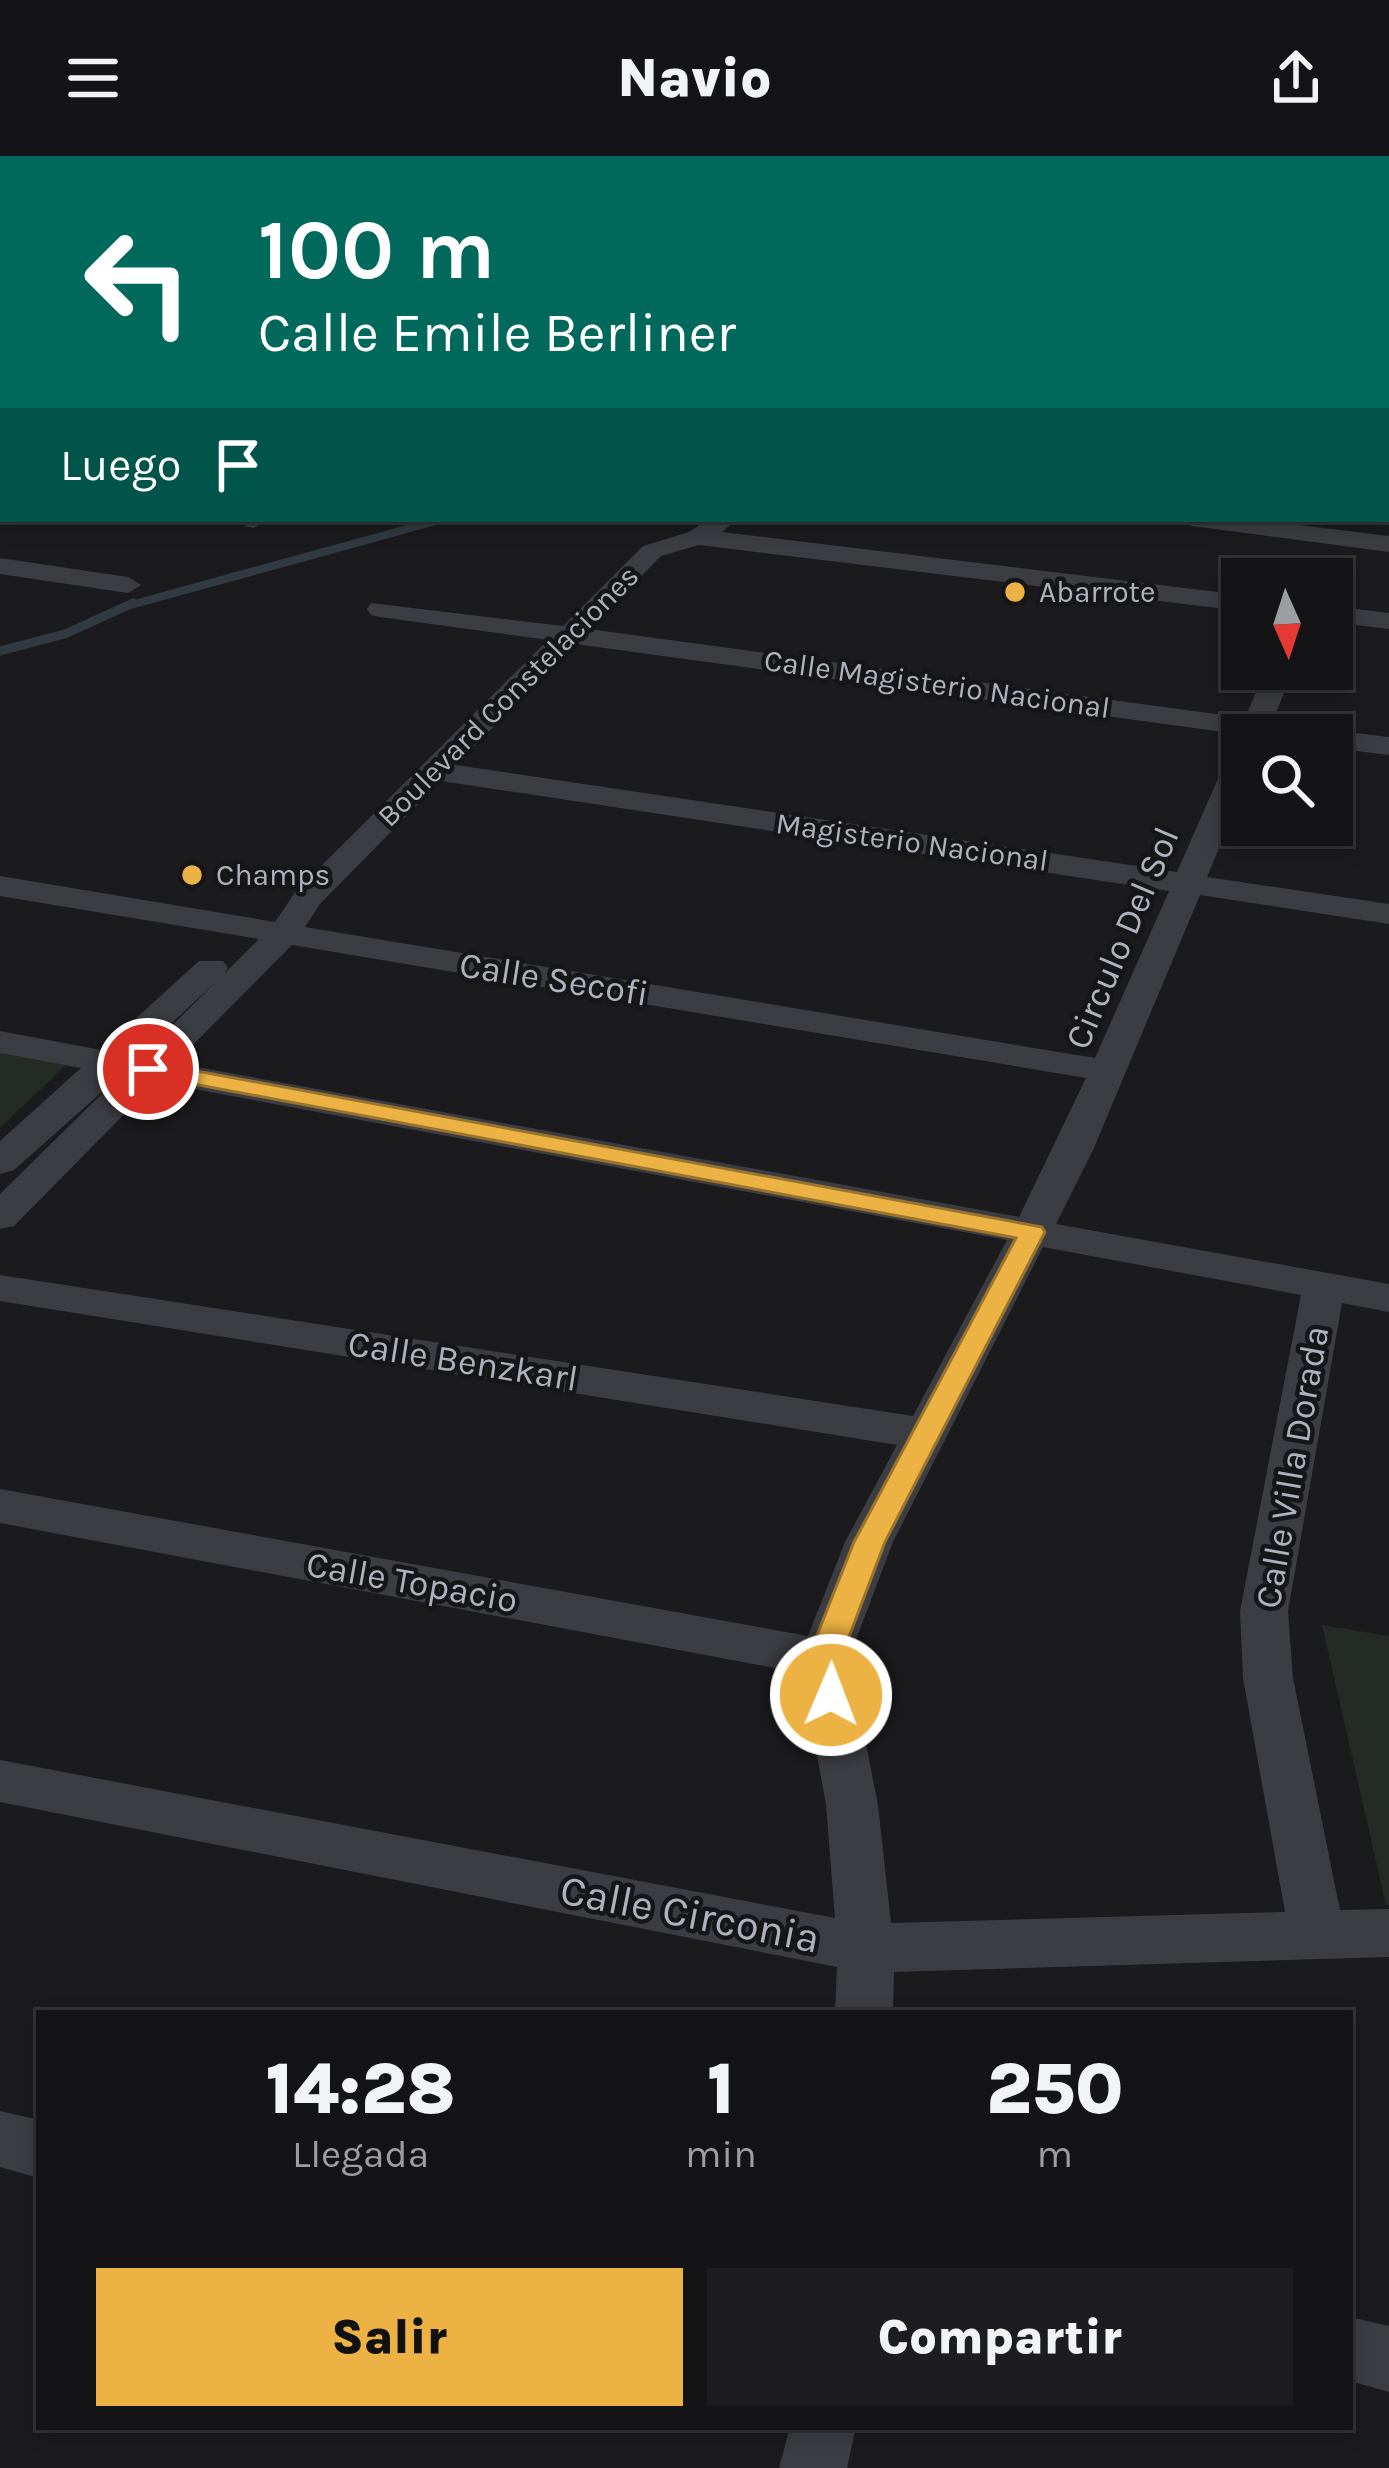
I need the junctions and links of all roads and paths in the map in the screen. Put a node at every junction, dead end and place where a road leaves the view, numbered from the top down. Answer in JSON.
{"nodes":[{"id":1,"x":720,"y":522,"type":"edge"},
{"id":2,"x":1216,"y":522,"type":"edge"},
{"id":3,"x":698,"y":536,"type":"junction"},
{"id":4,"x":1389,"y":544,"type":"edge"},
{"id":5,"x":0,"y":566,"type":"edge"},
{"id":6,"x":128,"y":585,"type":"dead end"},
{"id":7,"x":1221,"y":600,"type":"edge"},
{"id":8,"x":380,"y":609,"type":"dead end"},
{"id":9,"x":1353,"y":617,"type":"edge"},
{"id":10,"x":1389,"y":621,"type":"edge"},
{"id":11,"x":568,"y":634,"type":"junction"},
{"id":12,"x":1221,"y":735,"type":"edge"},
{"id":13,"x":1353,"y":742,"type":"edge"},
{"id":14,"x":1389,"y":746,"type":"edge"},
{"id":15,"x":434,"y":771,"type":"junction"},
{"id":16,"x":1221,"y":807,"type":"edge"},
{"id":17,"x":1188,"y":884,"type":"junction"},
{"id":18,"x":0,"y":886,"type":"edge"},
{"id":19,"x":1389,"y":914,"type":"edge"},
{"id":20,"x":269,"y":931,"type":"junction"},
{"id":21,"x":0,"y":1042,"type":"edge"},
{"id":22,"x":109,"y":1062,"type":"junction"},
{"id":23,"x":148,"y":1069,"type":"junction"},
{"id":24,"x":1108,"y":1071,"type":"junction"},
{"id":25,"x":0,"y":1162,"type":"edge"},
{"id":26,"x":0,"y":1217,"type":"edge"},
{"id":27,"x":1032,"y":1232,"type":"junction"},
{"id":28,"x":1324,"y":1286,"type":"junction"},
{"id":29,"x":0,"y":1288,"type":"edge"},
{"id":30,"x":1389,"y":1298,"type":"edge"},
{"id":31,"x":926,"y":1434,"type":"junction"},
{"id":32,"x":0,"y":1506,"type":"edge"},
{"id":33,"x":824,"y":1658,"type":"junction"},
{"id":34,"x":0,"y":1780,"type":"edge"},
{"id":35,"x":1317,"y":1931,"type":"junction"},
{"id":36,"x":1389,"y":1933,"type":"edge"},
{"id":37,"x":866,"y":1948,"type":"junction"},
{"id":38,"x":863,"y":2010,"type":"edge"},
{"id":39,"x":0,"y":2139,"type":"edge"},
{"id":40,"x":36,"y":2148,"type":"edge"},
{"id":41,"x":1353,"y":2350,"type":"edge"},
{"id":42,"x":1389,"y":2359,"type":"edge"},
{"id":43,"x":822,"y":2430,"type":"edge"},
{"id":44,"x":814,"y":2468,"type":"edge"}],
"edges":[{"from":1,"to":3,"type":"street","name":"Boulevard Constelaciones"},
{"from":2,"to":4,"type":"street"},
{"from":3,"to":7,"type":"street"},
{"from":3,"to":11,"type":"street","name":"Boulevard Constelaciones"},
{"from":5,"to":6,"type":"street"},
{"from":8,"to":11,"type":"street","name":"Calle Magisterio Nacional"},
{"from":9,"to":10,"type":"street"},
{"from":11,"to":12,"type":"street","name":"Calle Magisterio Nacional"},
{"from":11,"to":15,"type":"street","name":"Boulevard Constelaciones"},
{"from":13,"to":14,"type":"street"},
{"from":15,"to":17,"type":"street","name":"Magisterio Nacional"},
{"from":15,"to":20,"type":"street","name":"Boulevard Constelaciones"},
{"from":16,"to":17,"type":"street","name":"Circulo Del Sol"},
{"from":17,"to":19,"type":"street","name":"Magisterio Nacional"},
{"from":17,"to":24,"type":"street","name":"Circulo Del Sol"},
{"from":18,"to":20,"type":"street","name":"Calle Secofi"},
{"from":20,"to":22,"type":"street","name":"Boulevard Constelaciones"},
{"from":20,"to":23,"type":"street","name":"Boulevard Constelaciones"},
{"from":20,"to":24,"type":"street","name":"Calle Secofi"},
{"from":21,"to":22,"type":"street"},
{"from":22,"to":23,"type":"street"},
{"from":22,"to":25,"type":"street","name":"Boulevard Constelaciones"},
{"from":23,"to":26,"type":"street","name":"Boulevard Constelaciones"},
{"from":23,"to":27,"type":"street"},
{"from":24,"to":27,"type":"street","name":"Circulo Del Sol"},
{"from":27,"to":28,"type":"street"},
{"from":27,"to":31,"type":"street","name":"Circulo Del Sol"},
{"from":28,"to":30,"type":"street"},
{"from":28,"to":35,"type":"street","name":"Calle Villa Dorada"},
{"from":29,"to":31,"type":"street","name":"Calle Benzkarl"},
{"from":31,"to":33,"type":"street","name":"Circulo Del Sol"},
{"from":32,"to":33,"type":"street","name":"Calle Topacio"},
{"from":33,"to":37,"type":"street"},
{"from":34,"to":37,"type":"street","name":"Calle Circonia"},
{"from":35,"to":36,"type":"street","name":"Calle Circonia"},
{"from":35,"to":37,"type":"street","name":"Calle Circonia"},
{"from":37,"to":38,"type":"street"},
{"from":39,"to":40,"type":"street"},
{"from":41,"to":42,"type":"street"},
{"from":43,"to":44,"type":"street"}]}
